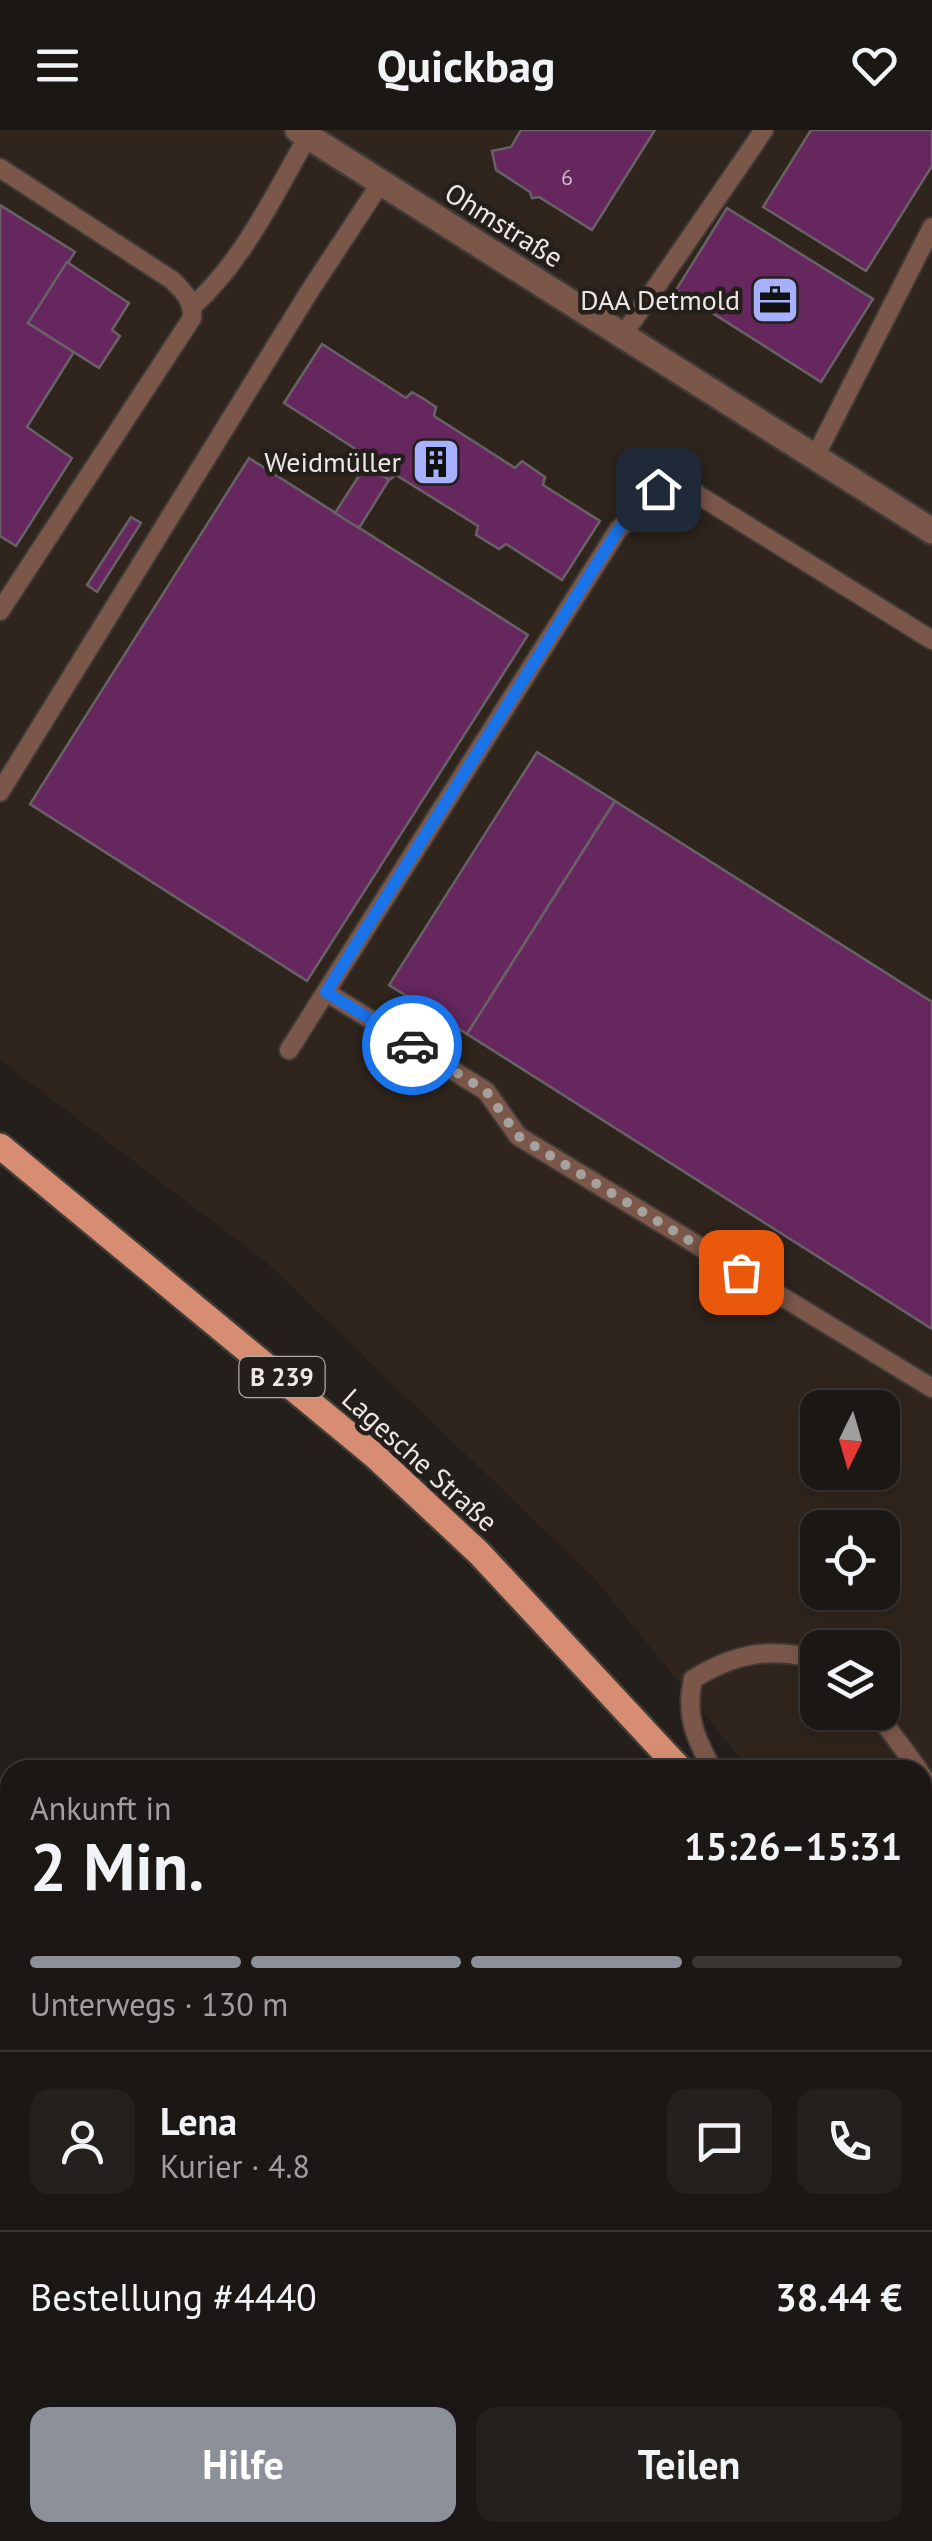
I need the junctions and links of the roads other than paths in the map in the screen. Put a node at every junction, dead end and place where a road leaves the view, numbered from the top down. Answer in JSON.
{"nodes":[{"id":1,"x":764,"y":130,"type":"edge"},
{"id":2,"x":303,"y":133,"type":"edge"},
{"id":3,"x":0,"y":168,"type":"edge"},
{"id":4,"x":380,"y":184,"type":"junction"},
{"id":5,"x":932,"y":227,"type":"edge"},
{"id":6,"x":193,"y":306,"type":"junction"},
{"id":7,"x":623,"y":335,"type":"junction"},
{"id":8,"x":815,"y":457,"type":"junction"},
{"id":9,"x":932,"y":531,"type":"edge"},
{"id":10,"x":0,"y":611,"type":"edge"},
{"id":11,"x":932,"y":640,"type":"edge"},
{"id":12,"x":0,"y":792,"type":"edge"},
{"id":13,"x":326,"y":992,"type":"junction"},
{"id":14,"x":289,"y":1050,"type":"dead end"},
{"id":15,"x":0,"y":1146,"type":"edge"},
{"id":16,"x":932,"y":1388,"type":"edge"},
{"id":17,"x":800,"y":1655,"type":"edge"},
{"id":18,"x":890,"y":1730,"type":"edge"},
{"id":19,"x":671,"y":1760,"type":"edge"},
{"id":20,"x":708,"y":1760,"type":"edge"},
{"id":21,"x":912,"y":1760,"type":"edge"}],
"edges":[{"from":1,"to":7,"type":"lane"},
{"from":2,"to":4,"type":"street","name":"Ohmstraße"},
{"from":2,"to":6,"type":"lane"},
{"from":3,"to":6,"type":"lane"},
{"from":4,"to":7,"type":"street","name":"Ohmstraße"},
{"from":4,"to":12,"type":"lane"},
{"from":5,"to":8,"type":"lane"},
{"from":6,"to":10,"type":"lane"},
{"from":7,"to":8,"type":"street","name":"Ohmstraße"},
{"from":8,"to":9,"type":"street","name":"Ohmstraße"},
{"from":11,"to":13,"type":"lane"},
{"from":13,"to":14,"type":"lane"},
{"from":13,"to":16,"type":"lane"},
{"from":15,"to":19,"type":"main road","name":"Lagesche Straße","number":"B 239"},
{"from":17,"to":20,"type":"lane"},
{"from":18,"to":21,"type":"lane"}]}
